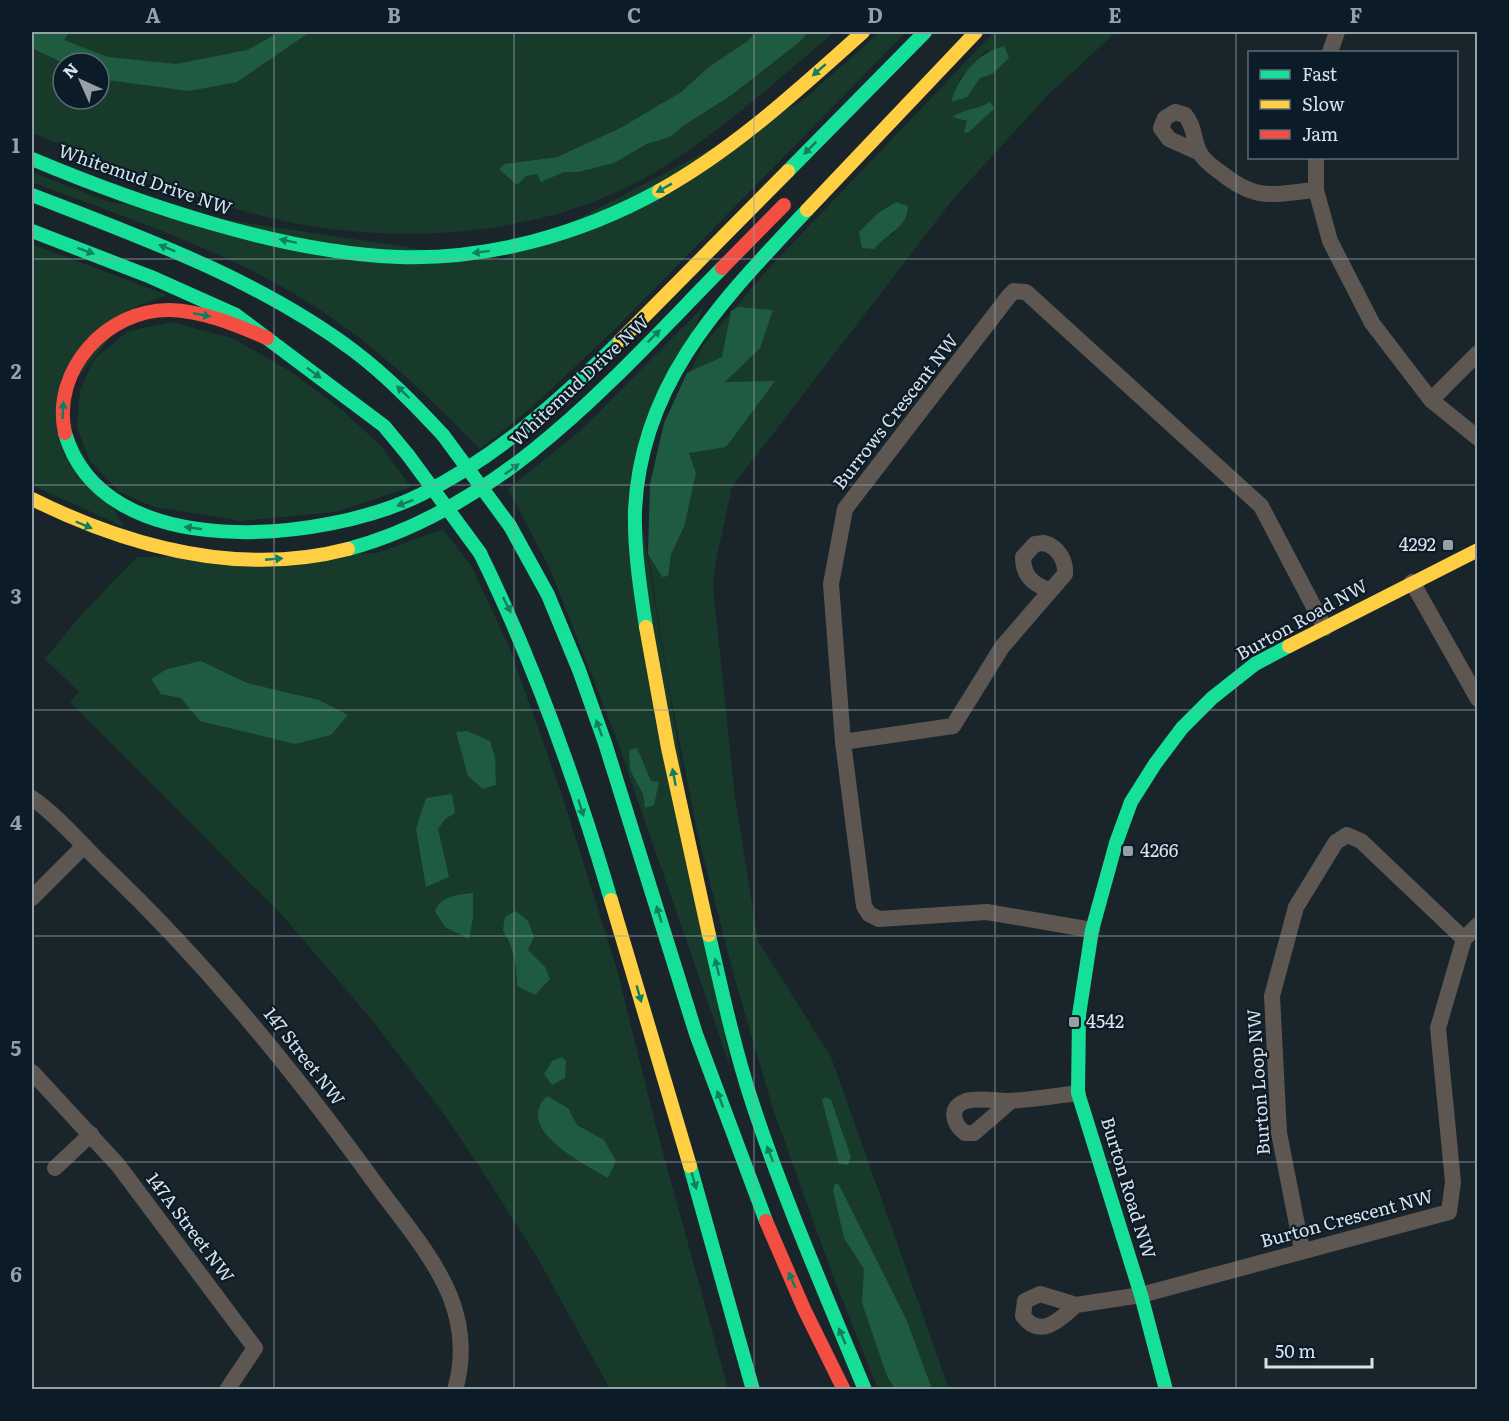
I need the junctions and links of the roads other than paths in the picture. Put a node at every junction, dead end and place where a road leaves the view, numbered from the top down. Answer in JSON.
{"nodes":[{"id":1,"x":863,"y":32,"type":"edge"},
{"id":2,"x":925,"y":32,"type":"edge"},
{"id":3,"x":975,"y":32,"type":"edge"},
{"id":4,"x":1337,"y":32,"type":"edge"},
{"id":5,"x":1330,"y":51,"type":"edge"},
{"id":6,"x":1200,"y":153,"type":"dead end"},
{"id":7,"x":32,"y":159,"type":"edge"},
{"id":8,"x":1316,"y":159,"type":"edge"},
{"id":9,"x":1316,"y":190,"type":"junction"},
{"id":10,"x":32,"y":195,"type":"edge"},
{"id":11,"x":790,"y":199,"type":"dead end"},
{"id":12,"x":32,"y":231,"type":"edge"},
{"id":13,"x":267,"y":338,"type":"junction"},
{"id":14,"x":1478,"y":353,"type":"edge"},
{"id":15,"x":1431,"y":400,"type":"junction"},
{"id":16,"x":1478,"y":438,"type":"edge"},
{"id":17,"x":32,"y":498,"type":"edge"},
{"id":18,"x":1478,"y":550,"type":"edge"},
{"id":19,"x":1412,"y":582,"type":"junction"},
{"id":20,"x":1049,"y":590,"type":"dead end"},
{"id":21,"x":1325,"y":628,"type":"junction"},
{"id":22,"x":1478,"y":699,"type":"edge"},
{"id":23,"x":843,"y":742,"type":"junction"},
{"id":24,"x":32,"y":798,"type":"edge"},
{"id":25,"x":83,"y":847,"type":"junction"},
{"id":26,"x":32,"y":898,"type":"edge"},
{"id":27,"x":1478,"y":925,"type":"edge"},
{"id":28,"x":1092,"y":930,"type":"junction"},
{"id":29,"x":1464,"y":939,"type":"junction"},
{"id":30,"x":32,"y":1072,"type":"edge"},
{"id":31,"x":1078,"y":1093,"type":"junction"},
{"id":32,"x":1011,"y":1101,"type":"dead end"},
{"id":33,"x":92,"y":1134,"type":"junction"},
{"id":34,"x":55,"y":1168,"type":"dead end"},
{"id":35,"x":1302,"y":1250,"type":"junction"},
{"id":36,"x":1141,"y":1295,"type":"junction"},
{"id":37,"x":1076,"y":1305,"type":"dead end"},
{"id":38,"x":227,"y":1389,"type":"edge"},
{"id":39,"x":455,"y":1389,"type":"edge"},
{"id":40,"x":753,"y":1389,"type":"edge"},
{"id":41,"x":844,"y":1389,"type":"edge"},
{"id":42,"x":865,"y":1389,"type":"edge"},
{"id":43,"x":1166,"y":1389,"type":"edge"}],
"edges":[{"from":1,"to":7,"type":"main road","name":"Whitemud Drive NW","one_way":true},
{"from":2,"to":13,"type":"main road","one_way":true},
{"from":42,"to":3,"type":"main road","one_way":true},
{"from":4,"to":5,"type":"street"},
{"from":6,"to":9,"type":"street"},
{"from":8,"to":9,"type":"street"},
{"from":9,"to":15,"type":"street"},
{"from":41,"to":10,"type":"main road","one_way":true,"bridge":true},
{"from":17,"to":11,"type":"main road","name":"Whitemud Drive NW","one_way":true},
{"from":12,"to":13,"type":"main road","one_way":true},
{"from":13,"to":40,"type":"main road","one_way":true,"bridge":true},
{"from":14,"to":15,"type":"street"},
{"from":15,"to":16,"type":"street"},
{"from":18,"to":19,"type":"main road","name":"Burton Road NW"},
{"from":19,"to":21,"type":"main road","name":"Burton Road NW"},
{"from":19,"to":22,"type":"street"},
{"from":20,"to":23,"type":"street"},
{"from":21,"to":23,"type":"street","name":"Burrows Crescent NW"},
{"from":21,"to":28,"type":"main road","name":"Burton Road NW"},
{"from":23,"to":28,"type":"street","name":"Burrows Crescent NW"},
{"from":24,"to":25,"type":"street","name":"147 Street NW"},
{"from":25,"to":26,"type":"street"},
{"from":25,"to":39,"type":"street","name":"147 Street NW"},
{"from":27,"to":29,"type":"street","name":"Burton Crescent NW"},
{"from":28,"to":31,"type":"main road","name":"Burton Road NW"},
{"from":29,"to":35,"type":"street","name":"Burton Crescent NW"},
{"from":29,"to":35,"type":"street","name":"Burton Loop NW"},
{"from":30,"to":33,"type":"street","name":"147A Street NW"},
{"from":31,"to":32,"type":"street"},
{"from":31,"to":36,"type":"main road","name":"Burton Road NW"},
{"from":33,"to":34,"type":"street"},
{"from":33,"to":38,"type":"street","name":"147A Street NW"},
{"from":35,"to":36,"type":"street","name":"Burton Crescent NW"},
{"from":36,"to":37,"type":"street"},
{"from":36,"to":43,"type":"main road","name":"Burton Road NW"}]}
